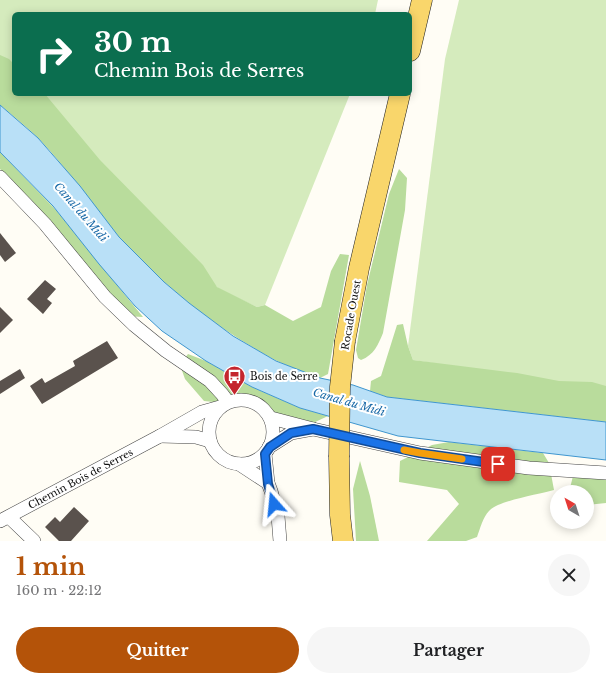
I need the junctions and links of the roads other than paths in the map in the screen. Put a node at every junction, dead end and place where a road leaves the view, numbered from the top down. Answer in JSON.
{"nodes":[{"id":1,"x":422,"y":0,"type":"edge"},
{"id":2,"x":412,"y":42,"type":"edge"},
{"id":3,"x":400,"y":96,"type":"edge"},
{"id":4,"x":0,"y":176,"type":"edge"},
{"id":5,"x":224,"y":405,"type":"junction"},
{"id":6,"x":271,"y":418,"type":"junction"},
{"id":7,"x":313,"y":429,"type":"junction"},
{"id":8,"x":160,"y":436,"type":"junction"},
{"id":9,"x":210,"y":441,"type":"junction"},
{"id":10,"x":267,"y":451,"type":"junction"},
{"id":11,"x":239,"y":464,"type":"junction"},
{"id":12,"x":606,"y":474,"type":"edge"},
{"id":13,"x":268,"y":484,"type":"junction"},
{"id":14,"x":4,"y":519,"type":"edge"},
{"id":15,"x":34,"y":541,"type":"edge"},
{"id":16,"x":280,"y":541,"type":"edge"},
{"id":17,"x":343,"y":541,"type":"edge"}],
"edges":[{"from":1,"to":2,"type":"main road"},
{"from":3,"to":17,"type":"main road","name":"Rocade Ouest","bridge":true},
{"from":4,"to":5,"type":"street"},
{"from":5,"to":6,"type":"street"},
{"from":5,"to":8,"type":"street","name":"Chemin Bois de Serres"},
{"from":5,"to":9,"type":"street"},
{"from":6,"to":7,"type":"street"},
{"from":6,"to":10,"type":"street"},
{"from":7,"to":10,"type":"street"},
{"from":7,"to":12,"type":"street"},
{"from":8,"to":9,"type":"street","name":"Chemin Bois de Serres"},
{"from":8,"to":14,"type":"street","name":"Chemin Bois de Serres"},
{"from":9,"to":11,"type":"street"},
{"from":10,"to":11,"type":"street"},
{"from":10,"to":13,"type":"street"},
{"from":11,"to":13,"type":"street"},
{"from":13,"to":16,"type":"street"},
{"from":14,"to":15,"type":"street"}]}
